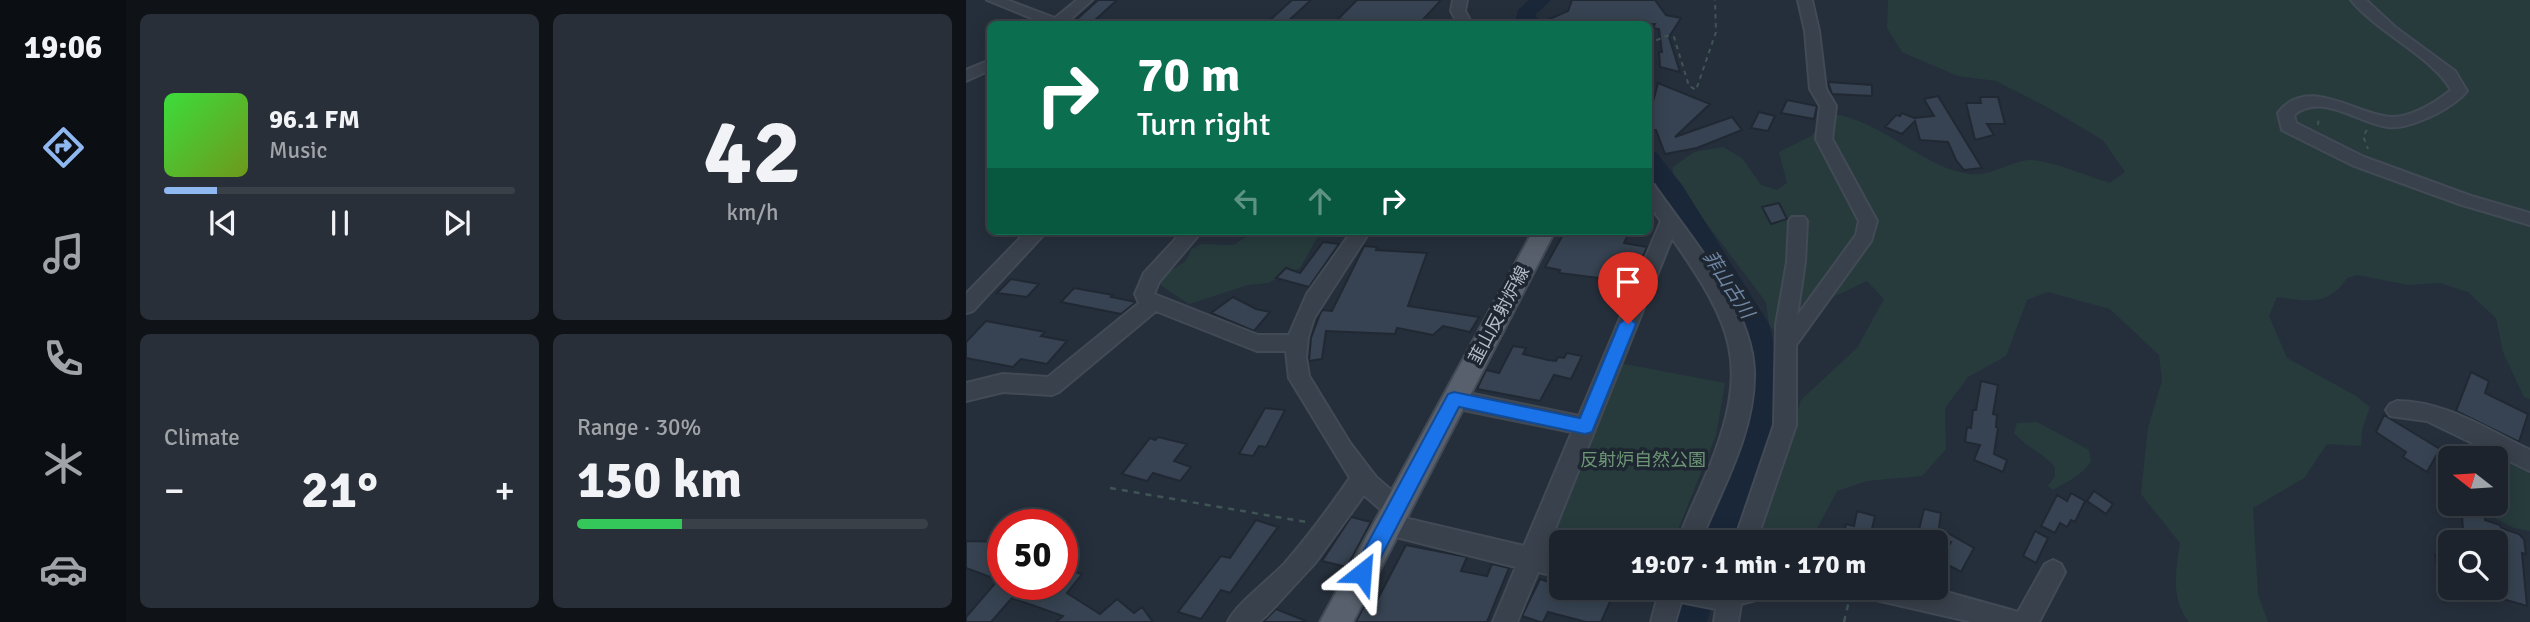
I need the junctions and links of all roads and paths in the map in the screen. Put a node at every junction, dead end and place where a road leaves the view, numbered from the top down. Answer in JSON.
{"nodes":[{"id":1,"x":994,"y":0,"type":"edge"},
{"id":2,"x":1085,"y":0,"type":"edge"},
{"id":3,"x":1460,"y":0,"type":"edge"},
{"id":4,"x":1715,"y":0,"type":"edge"},
{"id":5,"x":1805,"y":0,"type":"edge"},
{"id":6,"x":2358,"y":0,"type":"edge"},
{"id":7,"x":1049,"y":21,"type":"edge"},
{"id":8,"x":1060,"y":21,"type":"edge"},
{"id":9,"x":1463,"y":21,"type":"edge"},
{"id":10,"x":1652,"y":42,"type":"edge"},
{"id":11,"x":987,"y":66,"type":"edge"},
{"id":12,"x":966,"y":76,"type":"edge"},
{"id":13,"x":2368,"y":130,"type":"dead end"},
{"id":14,"x":2360,"y":162,"type":"junction"},
{"id":15,"x":1652,"y":195,"type":"edge"},
{"id":16,"x":2530,"y":219,"type":"edge"},
{"id":17,"x":1670,"y":221,"type":"junction"},
{"id":18,"x":1798,"y":221,"type":"dead end"},
{"id":19,"x":1034,"y":235,"type":"edge"},
{"id":20,"x":1189,"y":235,"type":"edge"},
{"id":21,"x":1358,"y":235,"type":"edge"},
{"id":22,"x":1542,"y":235,"type":"edge"},
{"id":23,"x":1152,"y":303,"type":"junction"},
{"id":24,"x":966,"y":306,"type":"edge"},
{"id":25,"x":1296,"y":343,"type":"junction"},
{"id":26,"x":1786,"y":344,"type":"junction"},
{"id":27,"x":966,"y":392,"type":"edge"},
{"id":28,"x":1454,"y":399,"type":"junction"},
{"id":29,"x":2397,"y":410,"type":"dead end"},
{"id":30,"x":1585,"y":426,"type":"junction"},
{"id":31,"x":2530,"y":461,"type":"edge"},
{"id":32,"x":1362,"y":479,"type":"junction"},
{"id":33,"x":1110,"y":488,"type":"dead end"},
{"id":34,"x":1392,"y":517,"type":"junction"},
{"id":35,"x":1311,"y":523,"type":"dead end"},
{"id":36,"x":1694,"y":530,"type":"edge"},
{"id":37,"x":1749,"y":530,"type":"edge"},
{"id":38,"x":1531,"y":559,"type":"junction"},
{"id":39,"x":1549,"y":563,"type":"edge"},
{"id":40,"x":2053,"y":572,"type":"dead end"},
{"id":41,"x":1669,"y":600,"type":"edge"},
{"id":42,"x":1726,"y":600,"type":"edge"},
{"id":43,"x":1849,"y":600,"type":"edge"},
{"id":44,"x":1932,"y":600,"type":"edge"},
{"id":45,"x":1240,"y":622,"type":"edge"},
{"id":46,"x":1336,"y":622,"type":"edge"},
{"id":47,"x":1505,"y":622,"type":"edge"},
{"id":48,"x":1662,"y":622,"type":"edge"},
{"id":49,"x":1726,"y":622,"type":"edge"},
{"id":50,"x":1844,"y":622,"type":"edge"},
{"id":51,"x":2012,"y":622,"type":"edge"},
{"id":52,"x":2026,"y":622,"type":"edge"}],
"edges":[{"from":1,"to":7,"type":"street"},
{"from":2,"to":8,"type":"street"},
{"from":3,"to":9,"type":"street"},
{"from":4,"to":10,"type":"path"},
{"from":5,"to":26,"type":"street"},
{"from":6,"to":14,"type":"street"},
{"from":11,"to":12,"type":"street"},
{"from":13,"to":14,"type":"path"},
{"from":14,"to":16,"type":"street"},
{"from":15,"to":17,"type":"street"},
{"from":17,"to":30,"type":"street"},
{"from":17,"to":36,"type":"street"},
{"from":18,"to":26,"type":"street"},
{"from":19,"to":24,"type":"street"},
{"from":20,"to":23,"type":"street"},
{"from":21,"to":25,"type":"street"},
{"from":22,"to":28,"type":"main road","name":"韮山反射炉線"},
{"from":23,"to":25,"type":"street"},
{"from":23,"to":27,"type":"street"},
{"from":25,"to":32,"type":"street"},
{"from":26,"to":37,"type":"street"},
{"from":28,"to":30,"type":"street"},
{"from":28,"to":34,"type":"main road","name":"韮山反射炉線"},
{"from":29,"to":31,"type":"street"},
{"from":30,"to":38,"type":"street"},
{"from":32,"to":34,"type":"street"},
{"from":32,"to":45,"type":"street"},
{"from":33,"to":35,"type":"path"},
{"from":34,"to":38,"type":"street"},
{"from":34,"to":46,"type":"main road","name":"韮山反射炉線"},
{"from":38,"to":39,"type":"street"},
{"from":38,"to":47,"type":"street"},
{"from":40,"to":52,"type":"street"},
{"from":41,"to":48,"type":"street"},
{"from":42,"to":49,"type":"street"},
{"from":43,"to":50,"type":"path"},
{"from":44,"to":51,"type":"street"}]}
